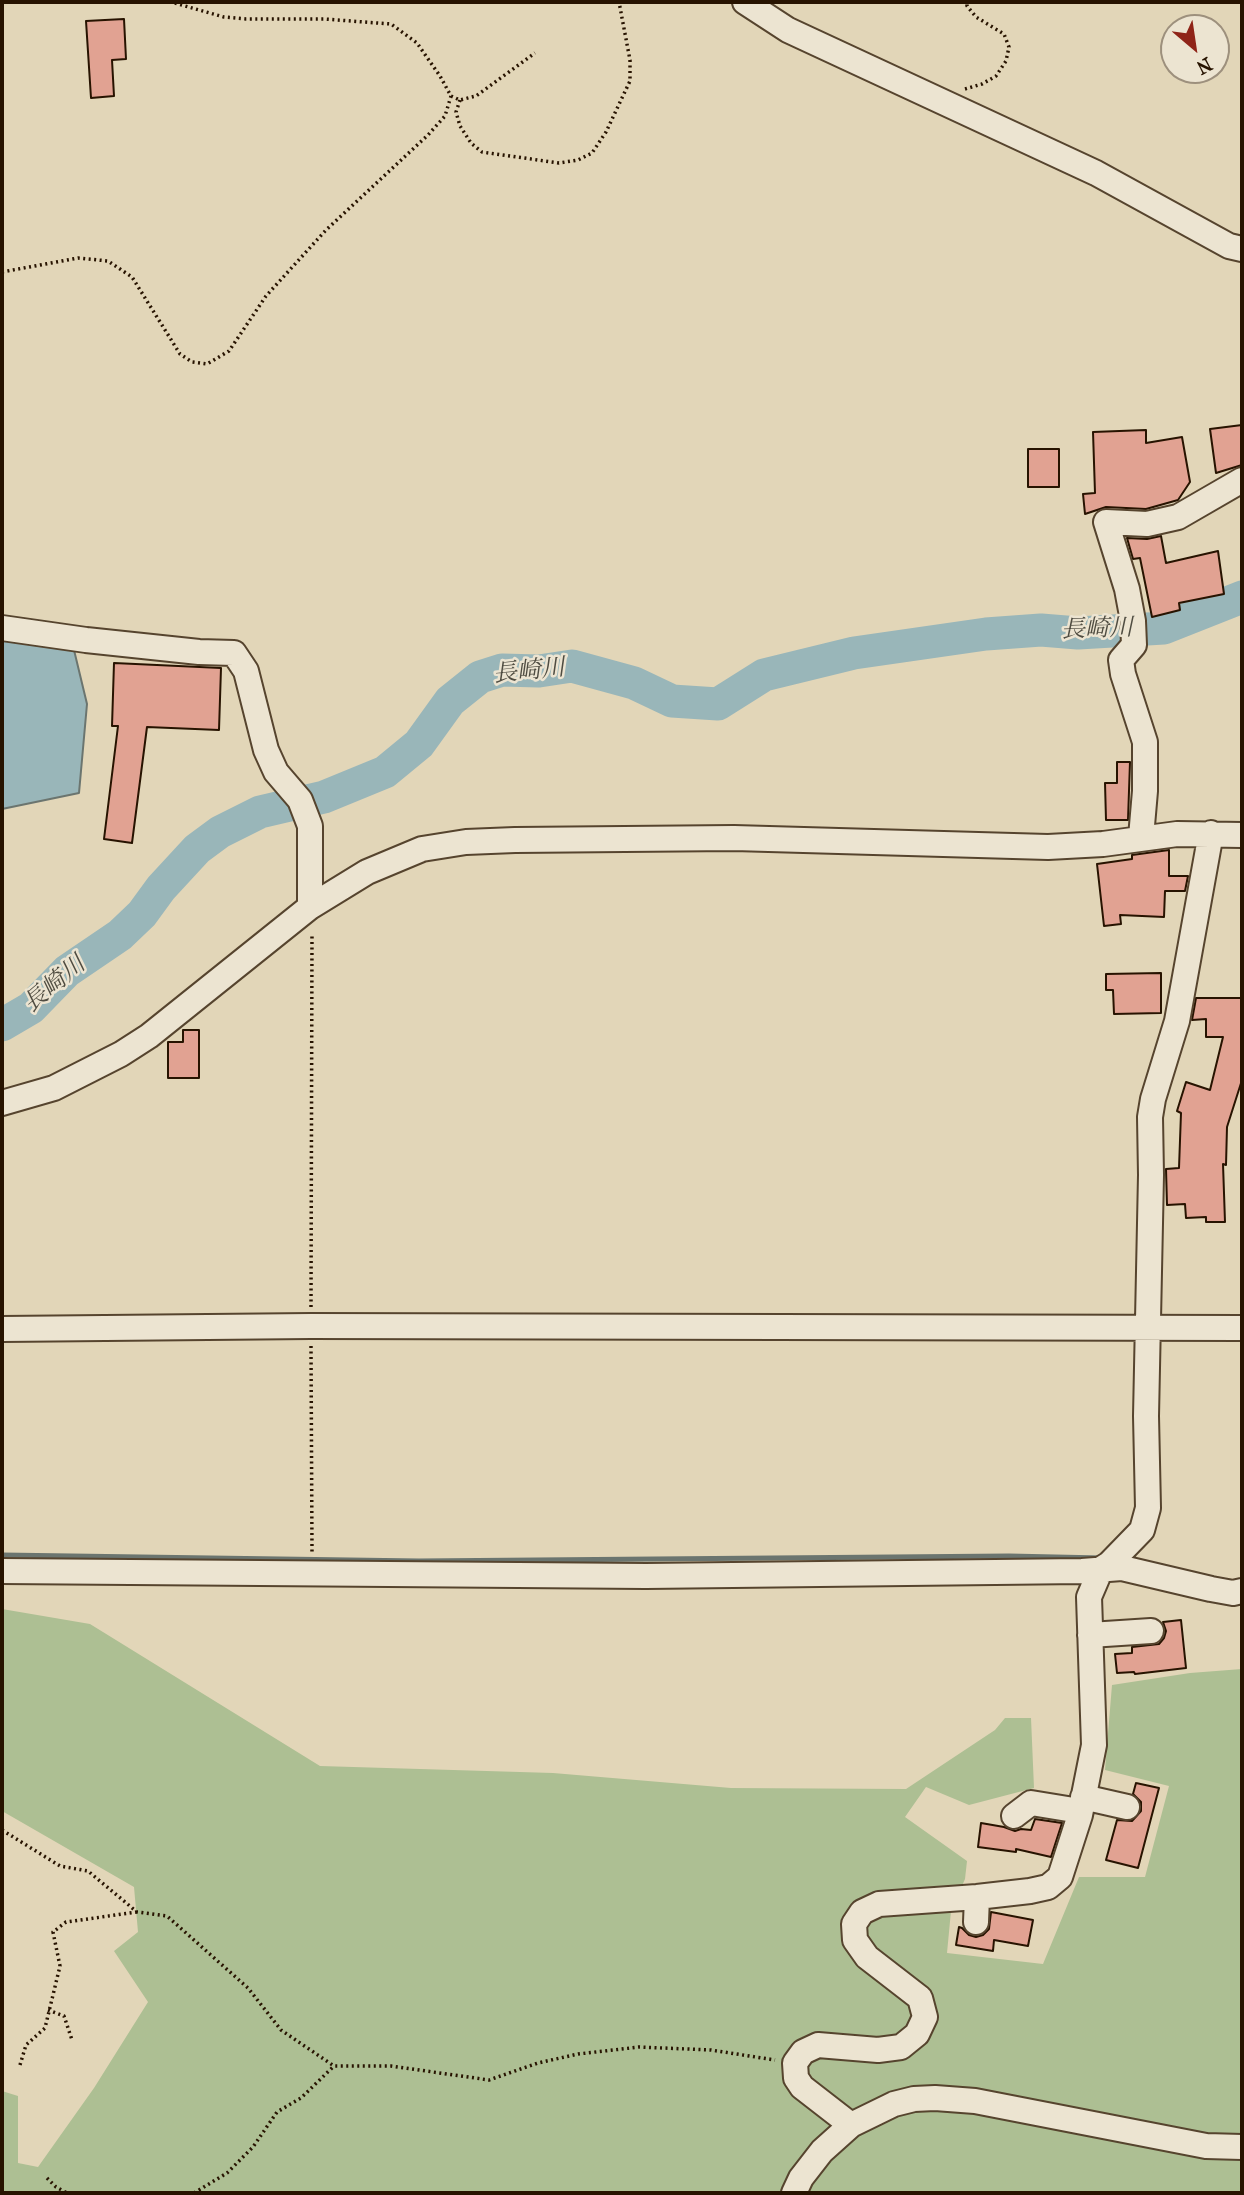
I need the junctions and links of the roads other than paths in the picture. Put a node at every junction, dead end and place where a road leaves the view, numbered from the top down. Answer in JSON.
{"nodes":[{"id":1,"x":745,"y":2,"type":"edge"},
{"id":2,"x":1242,"y":249,"type":"edge"},
{"id":3,"x":1242,"y":480,"type":"edge"},
{"id":4,"x":2,"y":628,"type":"edge"},
{"id":5,"x":1211,"y":833,"type":"junction"},
{"id":6,"x":1242,"y":835,"type":"edge"},
{"id":7,"x":1141,"y":837,"type":"junction"},
{"id":8,"x":310,"y":907,"type":"junction"},
{"id":9,"x":2,"y":1103,"type":"edge"},
{"id":10,"x":1242,"y":1328,"type":"edge"},
{"id":11,"x":2,"y":1329,"type":"edge"},
{"id":12,"x":1149,"y":1329,"type":"junction"},
{"id":13,"x":1109,"y":1562,"type":"junction"},
{"id":14,"x":2,"y":1571,"type":"edge"},
{"id":15,"x":1242,"y":1591,"type":"edge"},
{"id":16,"x":1151,"y":1631,"type":"dead end"},
{"id":17,"x":1090,"y":1635,"type":"junction"},
{"id":18,"x":1082,"y":1804,"type":"junction"},
{"id":19,"x":1126,"y":1807,"type":"dead end"},
{"id":20,"x":1014,"y":1816,"type":"dead end"},
{"id":21,"x":977,"y":1897,"type":"junction"},
{"id":22,"x":976,"y":1922,"type":"dead end"},
{"id":23,"x":851,"y":2125,"type":"junction"},
{"id":24,"x":1242,"y":2147,"type":"edge"},
{"id":25,"x":794,"y":2193,"type":"edge"}],
"edges":[{"from":1,"to":2,"type":"street"},
{"from":3,"to":7,"type":"street"},
{"from":4,"to":8,"type":"street"},
{"from":5,"to":6,"type":"street"},
{"from":5,"to":7,"type":"street"},
{"from":5,"to":12,"type":"street"},
{"from":7,"to":8,"type":"street"},
{"from":8,"to":9,"type":"street"},
{"from":10,"to":12,"type":"street"},
{"from":11,"to":12,"type":"street"},
{"from":12,"to":13,"type":"street"},
{"from":13,"to":14,"type":"street"},
{"from":13,"to":15,"type":"street"},
{"from":13,"to":17,"type":"street"},
{"from":16,"to":17,"type":"street"},
{"from":17,"to":18,"type":"street"},
{"from":18,"to":19,"type":"street"},
{"from":18,"to":20,"type":"street"},
{"from":18,"to":21,"type":"street"},
{"from":21,"to":22,"type":"street"},
{"from":21,"to":23,"type":"street"},
{"from":23,"to":24,"type":"street"},
{"from":23,"to":25,"type":"street"}]}
